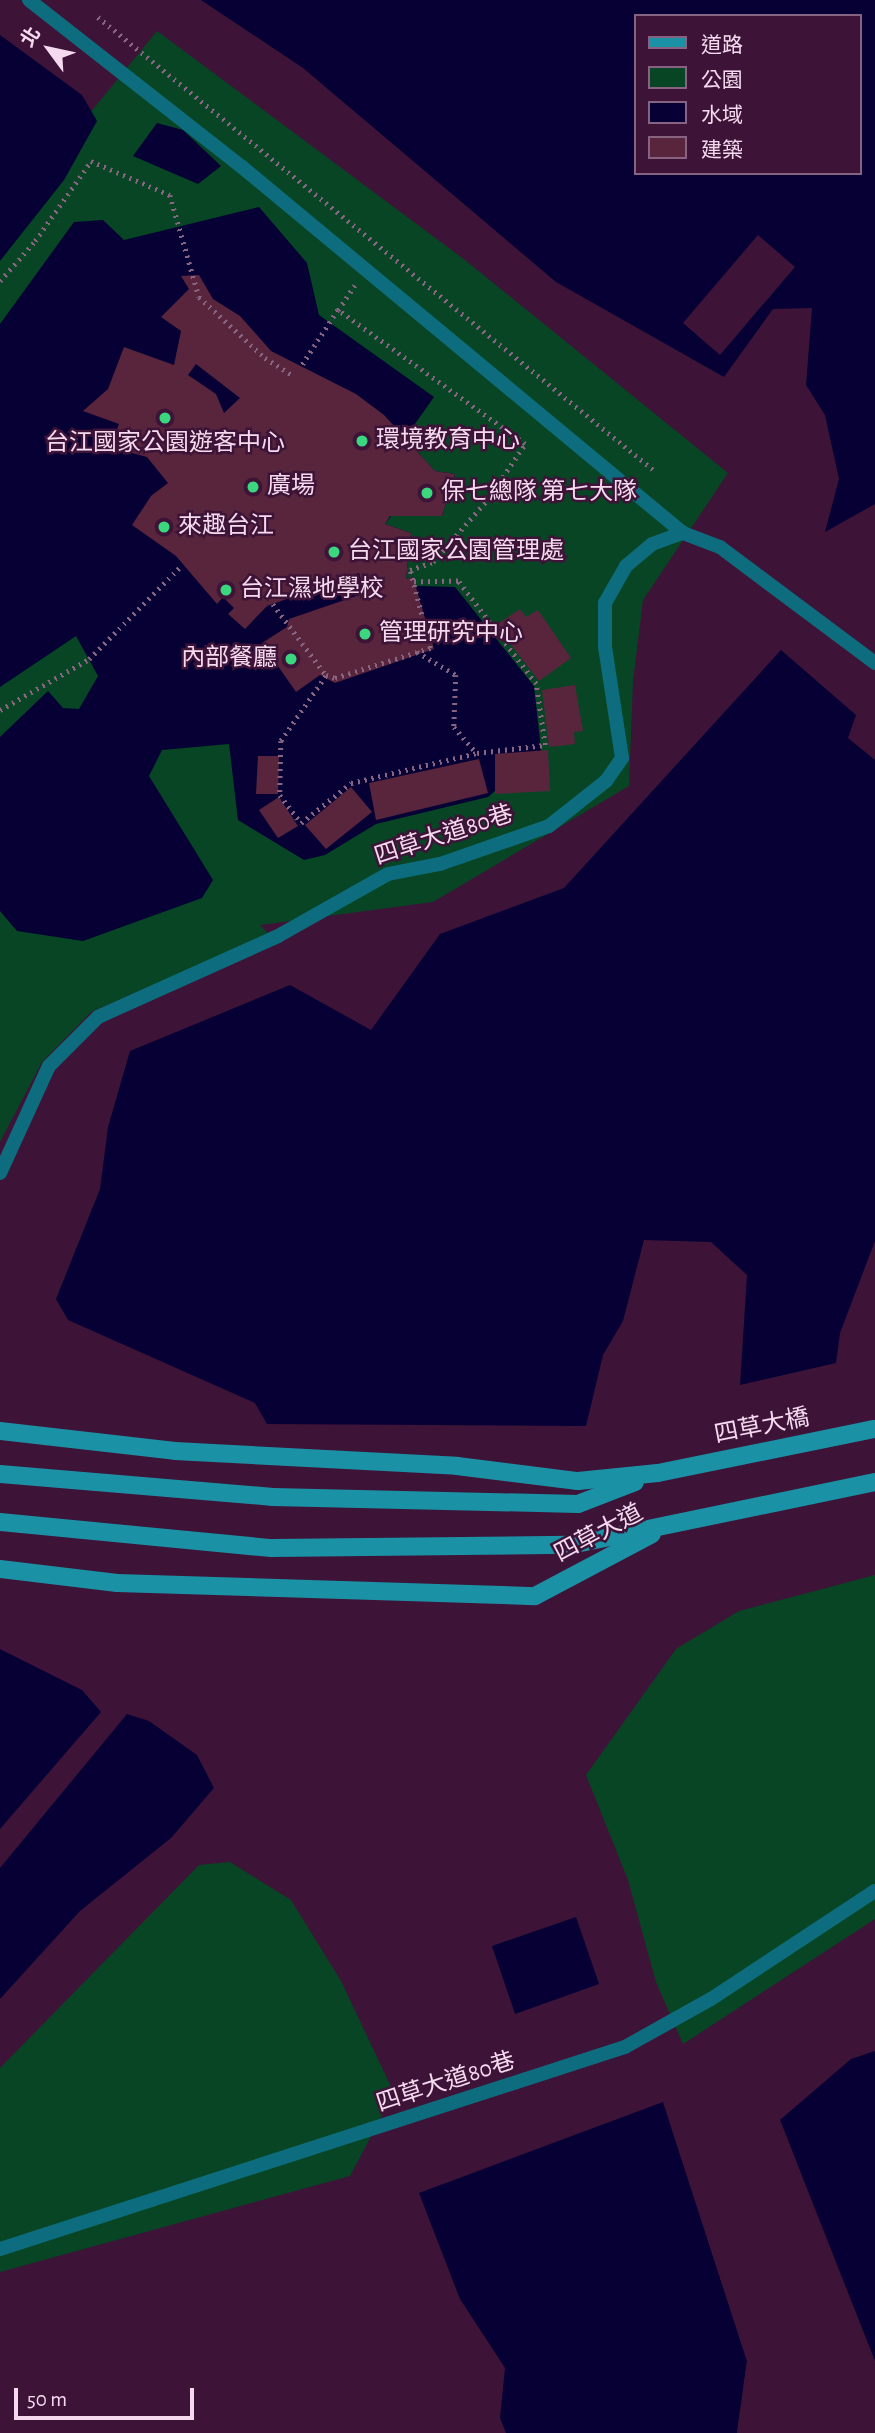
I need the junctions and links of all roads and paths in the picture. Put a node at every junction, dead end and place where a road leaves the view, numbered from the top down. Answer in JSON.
{"nodes":[{"id":1,"x":29,"y":0,"type":"edge"},
{"id":2,"x":98,"y":17,"type":"dead end"},
{"id":3,"x":0,"y":281,"type":"edge"},
{"id":4,"x":300,"y":367,"type":"dead end"},
{"id":5,"x":290,"y":374,"type":"dead end"},
{"id":6,"x":656,"y":472,"type":"dead end"},
{"id":7,"x":682,"y":533,"type":"junction"},
{"id":8,"x":182,"y":565,"type":"dead end"},
{"id":9,"x":412,"y":582,"type":"junction"},
{"id":10,"x":273,"y":604,"type":"dead end"},
{"id":11,"x":417,"y":651,"type":"junction"},
{"id":12,"x":875,"y":663,"type":"edge"},
{"id":13,"x":326,"y":676,"type":"junction"},
{"id":14,"x":0,"y":710,"type":"edge"},
{"id":15,"x":477,"y":753,"type":"junction"},
{"id":16,"x":0,"y":1173,"type":"edge"},
{"id":17,"x":875,"y":1429,"type":"edge"},
{"id":18,"x":0,"y":1431,"type":"edge"},
{"id":19,"x":658,"y":1473,"type":"junction"},
{"id":20,"x":0,"y":1474,"type":"edge"},
{"id":21,"x":875,"y":1482,"type":"edge"},
{"id":22,"x":0,"y":1522,"type":"edge"},
{"id":23,"x":673,"y":1522,"type":"junction"},
{"id":24,"x":0,"y":1569,"type":"edge"},
{"id":25,"x":875,"y":1891,"type":"edge"},
{"id":26,"x":0,"y":2249,"type":"edge"}],
"edges":[{"from":1,"to":7,"type":"lane"},
{"from":2,"to":6,"type":"path"},
{"from":3,"to":5,"type":"path"},
{"from":4,"to":9,"type":"path"},
{"from":7,"to":12,"type":"lane"},
{"from":7,"to":16,"type":"lane","name":"四草大道80巷"},
{"from":8,"to":14,"type":"path"},
{"from":9,"to":11,"type":"path"},
{"from":9,"to":15,"type":"path"},
{"from":10,"to":13,"type":"path"},
{"from":11,"to":13,"type":"path"},
{"from":11,"to":15,"type":"path"},
{"from":13,"to":15,"type":"path"},
{"from":17,"to":19,"type":"street","name":"四草大橋"},
{"from":18,"to":19,"type":"street","name":"四草大道"},
{"from":19,"to":20,"type":"street","name":"四草大道"},
{"from":21,"to":23,"type":"street"},
{"from":22,"to":23,"type":"street","name":"四草大道"},
{"from":23,"to":24,"type":"street","name":"四草大道"},
{"from":25,"to":26,"type":"lane","name":"四草大道80巷"}]}
